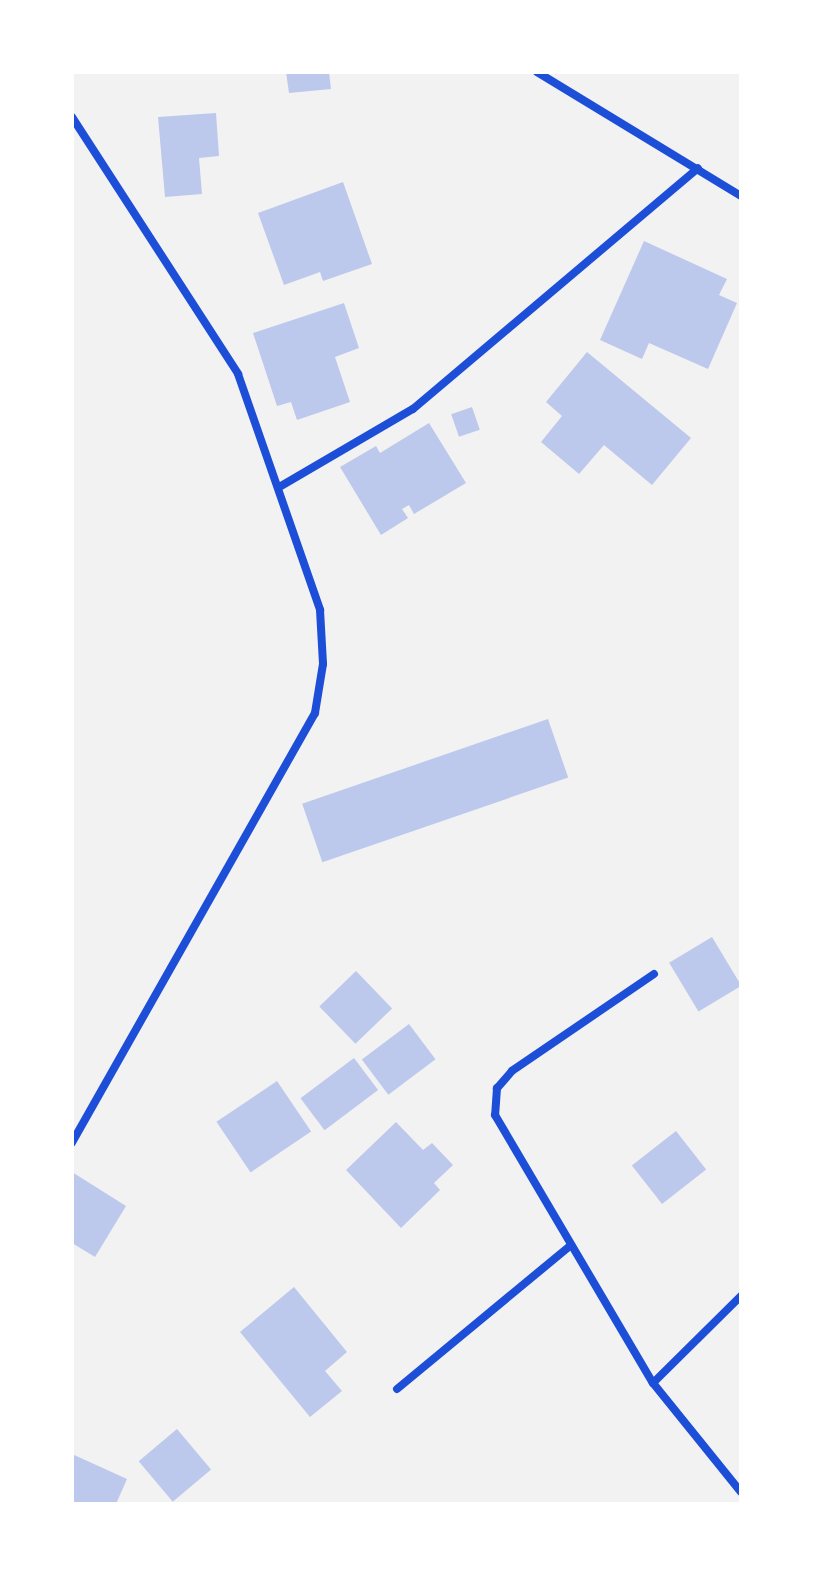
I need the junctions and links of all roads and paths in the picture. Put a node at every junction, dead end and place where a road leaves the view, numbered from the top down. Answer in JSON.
{"nodes":[{"id":1,"x":537,"y":72,"type":"edge"},
{"id":2,"x":72,"y":117,"type":"edge"},
{"id":3,"x":698,"y":168,"type":"junction"},
{"id":4,"x":741,"y":196,"type":"edge"},
{"id":5,"x":281,"y":486,"type":"junction"},
{"id":6,"x":654,"y":974,"type":"dead end"},
{"id":7,"x":72,"y":1143,"type":"edge"},
{"id":8,"x":570,"y":1246,"type":"junction"},
{"id":9,"x":741,"y":1296,"type":"edge"},
{"id":10,"x":653,"y":1383,"type":"junction"},
{"id":11,"x":397,"y":1389,"type":"dead end"},
{"id":12,"x":741,"y":1492,"type":"edge"}],
"edges":[{"from":1,"to":3,"type":"street"},
{"from":2,"to":5,"type":"street"},
{"from":3,"to":4,"type":"street"},
{"from":3,"to":5,"type":"street"},
{"from":5,"to":7,"type":"street"},
{"from":6,"to":8,"type":"street"},
{"from":8,"to":10,"type":"street"},
{"from":8,"to":11,"type":"street"},
{"from":9,"to":10,"type":"street"},
{"from":10,"to":12,"type":"street"}]}
